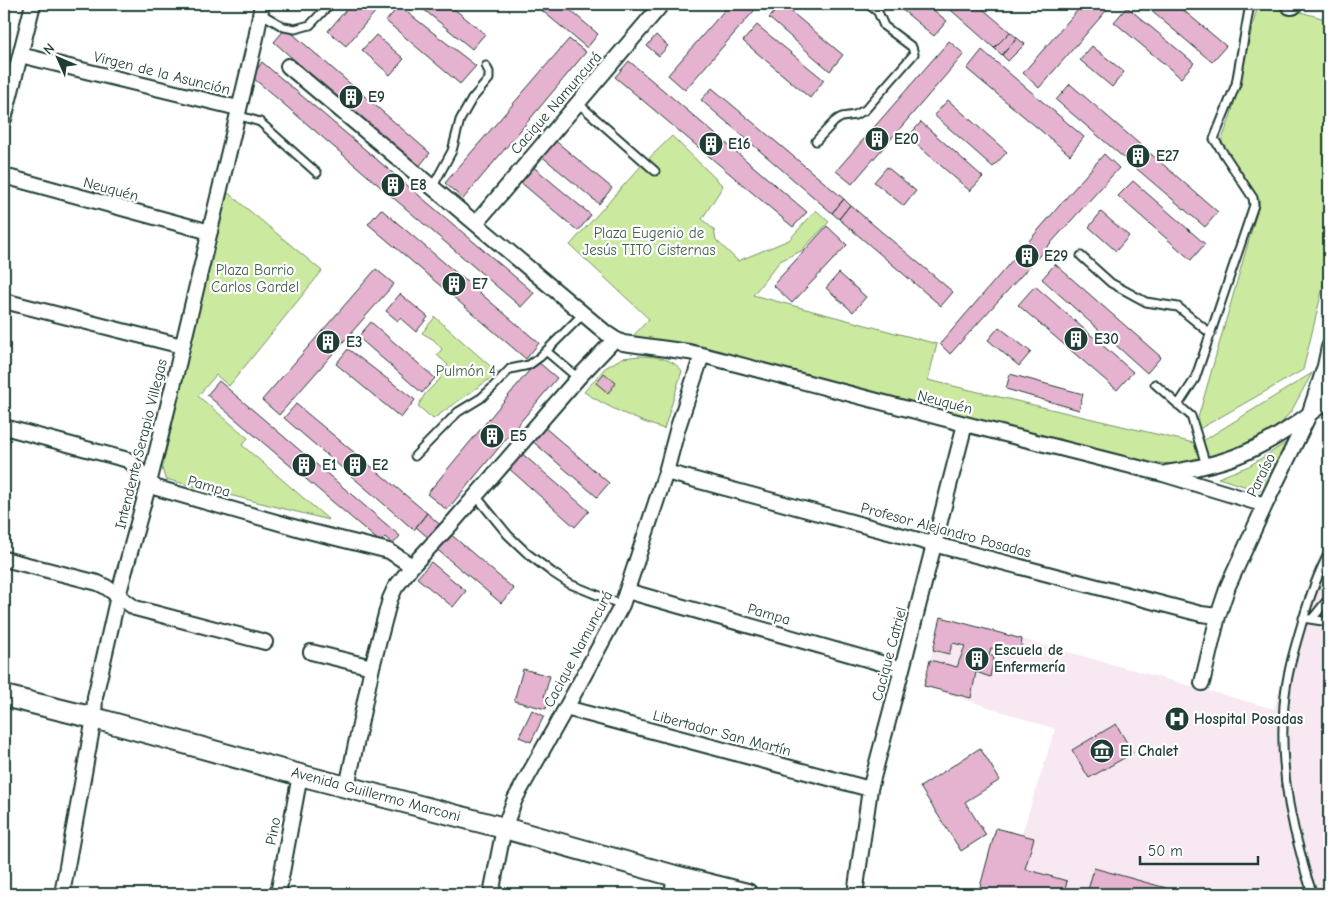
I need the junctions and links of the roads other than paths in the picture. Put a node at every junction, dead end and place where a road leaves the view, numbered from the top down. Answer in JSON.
{"nodes":[{"id":1,"x":33,"y":4,"type":"edge"},
{"id":2,"x":330,"y":4,"type":"edge"},
{"id":3,"x":662,"y":4,"type":"edge"},
{"id":4,"x":868,"y":4,"type":"edge"},
{"id":5,"x":1250,"y":4,"type":"edge"},
{"id":6,"x":261,"y":8,"type":"edge"},
{"id":7,"x":20,"y":55,"type":"junction"},
{"id":8,"x":288,"y":66,"type":"dead end"},
{"id":9,"x":486,"y":66,"type":"dead end"},
{"id":10,"x":578,"y":103,"type":"junction"},
{"id":11,"x":237,"y":112,"type":"junction"},
{"id":12,"x":4,"y":119,"type":"edge"},
{"id":13,"x":816,"y":141,"type":"dead end"},
{"id":14,"x":655,"y":171,"type":"dead end"},
{"id":15,"x":317,"y":173,"type":"dead end"},
{"id":16,"x":4,"y":176,"type":"edge"},
{"id":17,"x":432,"y":188,"type":"junction"},
{"id":18,"x":476,"y":223,"type":"junction"},
{"id":19,"x":210,"y":232,"type":"junction"},
{"id":20,"x":1081,"y":256,"type":"dead end"},
{"id":21,"x":4,"y":300,"type":"edge"},
{"id":22,"x":583,"y":314,"type":"junction"},
{"id":23,"x":1211,"y":334,"type":"junction"},
{"id":24,"x":615,"y":339,"type":"junction"},
{"id":25,"x":182,"y":346,"type":"junction"},
{"id":26,"x":1329,"y":348,"type":"edge"},
{"id":27,"x":546,"y":351,"type":"junction"},
{"id":28,"x":702,"y":355,"type":"junction"},
{"id":29,"x":578,"y":378,"type":"junction"},
{"id":30,"x":1155,"y":384,"type":"dead end"},
{"id":31,"x":1329,"y":399,"type":"edge"},
{"id":32,"x":1178,"y":405,"type":"junction"},
{"id":33,"x":1309,"y":415,"type":"junction"},
{"id":34,"x":964,"y":424,"type":"junction"},
{"id":35,"x":4,"y":427,"type":"edge"},
{"id":36,"x":414,"y":456,"type":"dead end"},
{"id":37,"x":1206,"y":465,"type":"junction"},
{"id":38,"x":666,"y":472,"type":"junction"},
{"id":39,"x":1163,"y":474,"type":"junction"},
{"id":40,"x":149,"y":483,"type":"junction"},
{"id":41,"x":476,"y":496,"type":"junction"},
{"id":42,"x":1265,"y":505,"type":"junction"},
{"id":43,"x":933,"y":544,"type":"junction"},
{"id":44,"x":1329,"y":553,"type":"edge"},
{"id":45,"x":4,"y":559,"type":"edge"},
{"id":46,"x":412,"y":566,"type":"junction"},
{"id":47,"x":627,"y":591,"type":"junction"},
{"id":48,"x":118,"y":596,"type":"junction"},
{"id":49,"x":1329,"y":600,"type":"edge"},
{"id":50,"x":622,"y":605,"type":"junction"},
{"id":51,"x":1218,"y":616,"type":"junction"},
{"id":52,"x":1303,"y":618,"type":"junction"},
{"id":53,"x":1312,"y":619,"type":"junction"},
{"id":54,"x":1329,"y":622,"type":"edge"},
{"id":55,"x":265,"y":642,"type":"dead end"},
{"id":56,"x":311,"y":652,"type":"dead end"},
{"id":57,"x":372,"y":667,"type":"junction"},
{"id":58,"x":902,"y":669,"type":"junction"},
{"id":59,"x":1202,"y":683,"type":"dead end"},
{"id":60,"x":4,"y":696,"type":"edge"},
{"id":61,"x":566,"y":708,"type":"junction"},
{"id":62,"x":94,"y":718,"type":"junction"},
{"id":63,"x":300,"y":775,"type":"junction"},
{"id":64,"x":347,"y":787,"type":"junction"},
{"id":65,"x":870,"y":789,"type":"junction"},
{"id":66,"x":504,"y":828,"type":"junction"},
{"id":67,"x":674,"y":885,"type":"edge"},
{"id":68,"x":62,"y":894,"type":"edge"},
{"id":69,"x":278,"y":894,"type":"edge"},
{"id":70,"x":491,"y":894,"type":"edge"},
{"id":71,"x":747,"y":894,"type":"edge"},
{"id":72,"x":855,"y":894,"type":"edge"},
{"id":73,"x":1313,"y":894,"type":"edge"}],
"edges":[{"from":1,"to":7,"type":"street"},
{"from":2,"to":6,"type":"lane"},
{"from":3,"to":10,"type":"street","name":"Cacique Namuncurá"},
{"from":4,"to":13,"type":"lane"},
{"from":5,"to":23,"type":"lane"},
{"from":6,"to":11,"type":"street","name":"Intendente Serapio Villegas"},
{"from":7,"to":11,"type":"street","name":"Virgen de la Asunción"},
{"from":7,"to":12,"type":"street"},
{"from":8,"to":17,"type":"street"},
{"from":9,"to":17,"type":"lane"},
{"from":10,"to":14,"type":"lane"},
{"from":10,"to":18,"type":"street","name":"Cacique Namuncurá"},
{"from":11,"to":15,"type":"lane"},
{"from":11,"to":19,"type":"street","name":"Intendente Serapio Villegas"},
{"from":16,"to":19,"type":"street","name":"Neuquén"},
{"from":17,"to":18,"type":"street"},
{"from":18,"to":22,"type":"street"},
{"from":19,"to":25,"type":"street","name":"Intendente Serapio Villegas"},
{"from":20,"to":23,"type":"lane"},
{"from":21,"to":25,"type":"street"},
{"from":22,"to":24,"type":"street"},
{"from":22,"to":27,"type":"lane"},
{"from":23,"to":32,"type":"lane"},
{"from":24,"to":28,"type":"street","name":"Neuquén"},
{"from":24,"to":29,"type":"street"},
{"from":25,"to":40,"type":"street","name":"Intendente Serapio Villegas"},
{"from":26,"to":33,"type":"street","name":"Paraíso"},
{"from":27,"to":29,"type":"lane"},
{"from":27,"to":36,"type":"lane"},
{"from":28,"to":34,"type":"street","name":"Neuquén"},
{"from":28,"to":38,"type":"street","name":"Cacique Namuncurá"},
{"from":29,"to":41,"type":"street"},
{"from":30,"to":32,"type":"lane"},
{"from":31,"to":33,"type":"street"},
{"from":32,"to":37,"type":"lane"},
{"from":33,"to":37,"type":"street"},
{"from":33,"to":42,"type":"street","name":"Paraíso"},
{"from":34,"to":39,"type":"street","name":"Neuquén"},
{"from":34,"to":43,"type":"street","name":"Cacique Catriel"},
{"from":35,"to":40,"type":"street","name":"Pampa"},
{"from":37,"to":39,"type":"street"},
{"from":38,"to":43,"type":"street","name":"Profesor Alejandro Posadas"},
{"from":38,"to":47,"type":"street","name":"Cacique Namuncurá"},
{"from":39,"to":42,"type":"street","name":"Neuquén"},
{"from":40,"to":46,"type":"street","name":"Pampa"},
{"from":40,"to":48,"type":"street","name":"Intendente Serapio Villegas"},
{"from":41,"to":46,"type":"street"},
{"from":41,"to":50,"type":"lane"},
{"from":42,"to":51,"type":"street","name":"Paraíso"},
{"from":43,"to":51,"type":"street","name":"Profesor Alejandro Posadas"},
{"from":43,"to":58,"type":"street","name":"Cacique Catriel"},
{"from":44,"to":52,"type":"lane"},
{"from":45,"to":48,"type":"street"},
{"from":46,"to":57,"type":"street"},
{"from":47,"to":50,"type":"street","name":"Cacique Namuncurá"},
{"from":47,"to":58,"type":"street","name":"Pampa"},
{"from":48,"to":55,"type":"street"},
{"from":48,"to":62,"type":"street","name":"Intendente Serapio Villegas"},
{"from":49,"to":53,"type":"lane"},
{"from":50,"to":61,"type":"street","name":"Cacique Namuncurá"},
{"from":51,"to":59,"type":"street","name":"Paraíso"},
{"from":52,"to":53,"type":"lane"},
{"from":52,"to":73,"type":"lane"},
{"from":53,"to":54,"type":"lane"},
{"from":56,"to":57,"type":"street"},
{"from":57,"to":64,"type":"street"},
{"from":58,"to":65,"type":"street","name":"Cacique Catriel"},
{"from":60,"to":62,"type":"main road","name":"Avenida Guillermo Marconi"},
{"from":61,"to":65,"type":"street","name":"Libertador San Martín"},
{"from":61,"to":66,"type":"street","name":"Cacique Namuncurá"},
{"from":62,"to":63,"type":"main road","name":"Avenida Guillermo Marconi"},
{"from":62,"to":68,"type":"street","name":"Intendente Serapio Villegas"},
{"from":63,"to":64,"type":"main road","name":"Avenida Guillermo Marconi"},
{"from":63,"to":69,"type":"street","name":"Pino"},
{"from":64,"to":66,"type":"main road","name":"Avenida Guillermo Marconi"},
{"from":65,"to":72,"type":"street","name":"Cacique Catriel"},
{"from":66,"to":67,"type":"main road","name":"Avenida Guillermo Marconi"},
{"from":66,"to":70,"type":"street","name":"Cacique Namuncurá"},
{"from":67,"to":71,"type":"main road","name":"Avenida Guillermo Marconi"}]}
